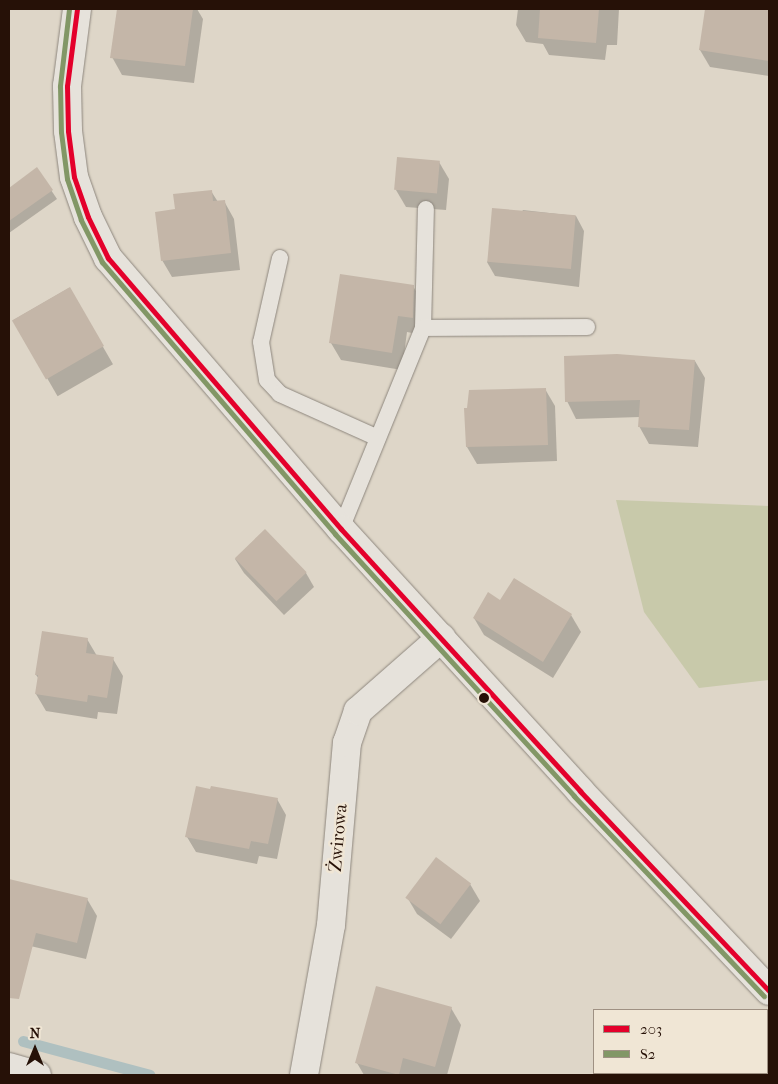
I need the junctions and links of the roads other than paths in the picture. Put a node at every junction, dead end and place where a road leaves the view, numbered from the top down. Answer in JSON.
{"nodes":[{"id":1,"x":77,"y":9,"type":"edge"},
{"id":2,"x":426,"y":209,"type":"dead end"},
{"id":3,"x":280,"y":258,"type":"dead end"},
{"id":4,"x":587,"y":327,"type":"dead end"},
{"id":5,"x":423,"y":328,"type":"junction"},
{"id":6,"x":378,"y":438,"type":"junction"},
{"id":7,"x":341,"y":529,"type":"junction"},
{"id":8,"x":441,"y":638,"type":"junction"},
{"id":9,"x":769,"y":991,"type":"edge"},
{"id":10,"x":9,"y":1067,"type":"edge"},
{"id":11,"x":37,"y":1075,"type":"edge"},
{"id":12,"x":304,"y":1075,"type":"edge"}],
"edges":[{"from":1,"to":7,"type":"street"},
{"from":2,"to":5,"type":"lane"},
{"from":3,"to":6,"type":"lane"},
{"from":4,"to":5,"type":"lane"},
{"from":5,"to":6,"type":"lane"},
{"from":6,"to":7,"type":"lane"},
{"from":7,"to":8,"type":"street"},
{"from":8,"to":9,"type":"street"},
{"from":8,"to":12,"type":"street","name":"Żwirowa"},
{"from":10,"to":11,"type":"street"}]}
